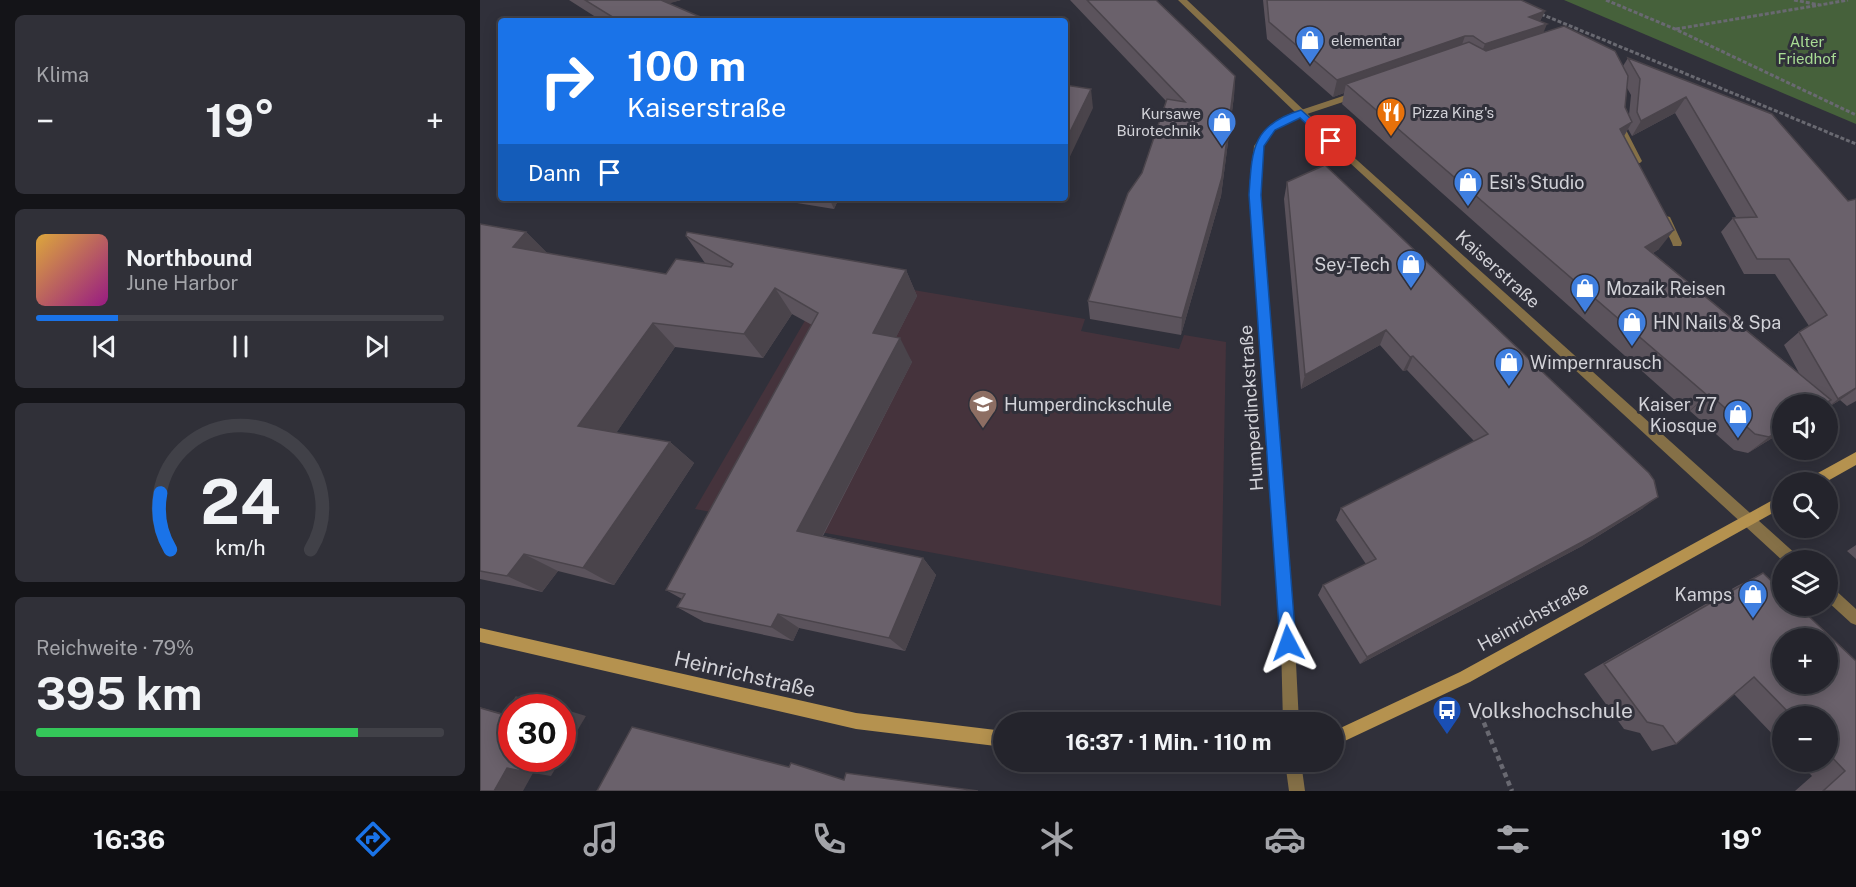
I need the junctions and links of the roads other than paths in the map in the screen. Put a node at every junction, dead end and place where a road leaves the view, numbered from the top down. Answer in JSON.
{"nodes":[{"id":1,"x":1182,"y":0,"type":"edge"},
{"id":2,"x":1369,"y":90,"type":"edge"},
{"id":3,"x":1301,"y":113,"type":"junction"},
{"id":4,"x":1621,"y":117,"type":"edge"},
{"id":5,"x":1641,"y":170,"type":"edge"},
{"id":6,"x":1662,"y":211,"type":"edge"},
{"id":7,"x":1677,"y":243,"type":"dead end"},
{"id":8,"x":1856,"y":458,"type":"edge"},
{"id":9,"x":1831,"y":472,"type":"edge"},
{"id":10,"x":1772,"y":507,"type":"edge"},
{"id":11,"x":1749,"y":520,"type":"junction"},
{"id":12,"x":1781,"y":550,"type":"edge"},
{"id":13,"x":1838,"y":602,"type":"edge"},
{"id":14,"x":1856,"y":618,"type":"edge"},
{"id":15,"x":480,"y":635,"type":"edge"},
{"id":16,"x":1291,"y":712,"type":"edge"},
{"id":17,"x":1344,"y":734,"type":"edge"},
{"id":18,"x":993,"y":738,"type":"edge"},
{"id":19,"x":1294,"y":772,"type":"edge"},
{"id":20,"x":1297,"y":791,"type":"edge"}],
"edges":[{"from":1,"to":3,"type":"street","name":"Kaiserstraße"},
{"from":2,"to":3,"type":"street","name":"Humperdinckstraße"},
{"from":3,"to":11,"type":"street","name":"Kaiserstraße"},
{"from":3,"to":16,"type":"street","name":"Humperdinckstraße"},
{"from":4,"to":5,"type":"street"},
{"from":6,"to":7,"type":"street"},
{"from":8,"to":9,"type":"main road"},
{"from":10,"to":11,"type":"main road","name":"Heinrichstraße"},
{"from":11,"to":12,"type":"street","name":"Kaiserstraße"},
{"from":11,"to":17,"type":"main road","name":"Heinrichstraße"},
{"from":13,"to":14,"type":"street"},
{"from":15,"to":18,"type":"main road","name":"Heinrichstraße"},
{"from":19,"to":20,"type":"street"}]}
